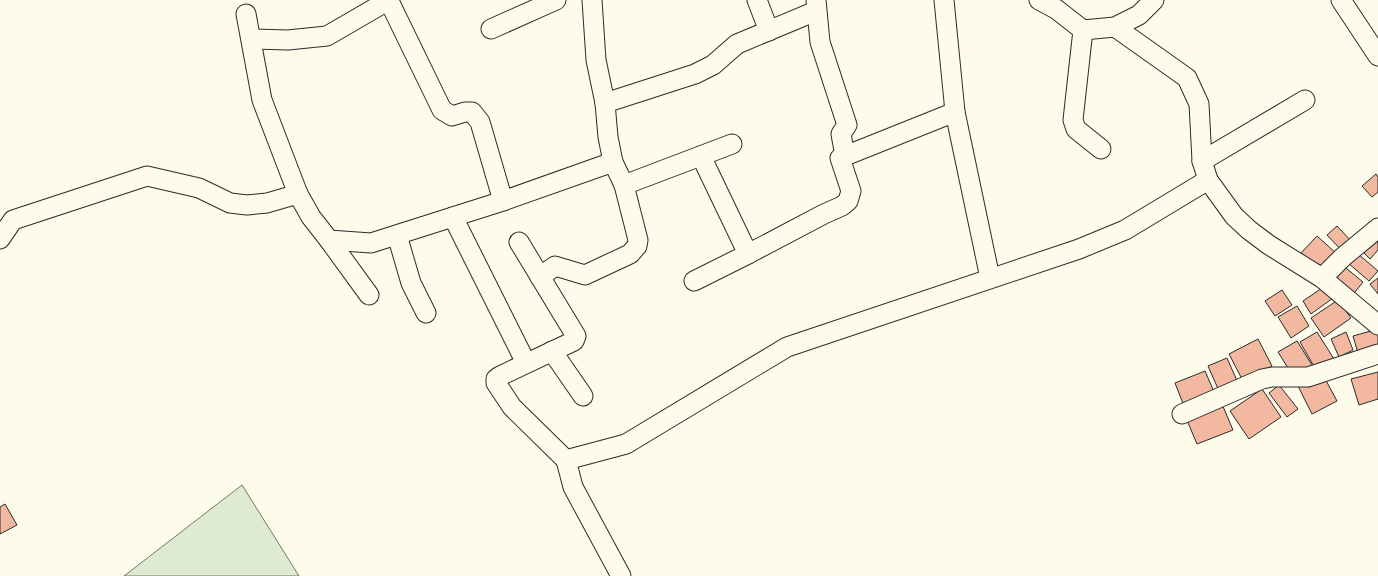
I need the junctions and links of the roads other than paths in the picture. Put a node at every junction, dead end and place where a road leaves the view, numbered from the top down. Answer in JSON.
{"nodes":[{"id":1,"x":389,"y":0,"type":"edge"},
{"id":2,"x":556,"y":0,"type":"edge"},
{"id":3,"x":592,"y":0,"type":"edge"},
{"id":4,"x":757,"y":0,"type":"edge"},
{"id":5,"x":944,"y":0,"type":"edge"},
{"id":6,"x":1039,"y":0,"type":"edge"},
{"id":7,"x":1154,"y":0,"type":"edge"},
{"id":8,"x":1341,"y":0,"type":"edge"},
{"id":9,"x":816,"y":5,"type":"edge"},
{"id":10,"x":246,"y":14,"type":"dead end"},
{"id":11,"x":1115,"y":27,"type":"junction"},
{"id":12,"x":491,"y":29,"type":"dead end"},
{"id":13,"x":1083,"y":30,"type":"junction"},
{"id":14,"x":770,"y":31,"type":"junction"},
{"id":15,"x":251,"y":39,"type":"junction"},
{"id":16,"x":1378,"y":56,"type":"edge"},
{"id":17,"x":1305,"y":100,"type":"dead end"},
{"id":18,"x":605,"y":103,"type":"junction"},
{"id":19,"x":955,"y":112,"type":"junction"},
{"id":20,"x":732,"y":144,"type":"dead end"},
{"id":21,"x":1101,"y":149,"type":"dead end"},
{"id":22,"x":701,"y":156,"type":"junction"},
{"id":23,"x":845,"y":156,"type":"junction"},
{"id":24,"x":1202,"y":161,"type":"junction"},
{"id":25,"x":613,"y":162,"type":"junction"},
{"id":26,"x":1208,"y":180,"type":"junction"},
{"id":27,"x":624,"y":185,"type":"junction"},
{"id":28,"x":298,"y":194,"type":"junction"},
{"id":29,"x":503,"y":201,"type":"junction"},
{"id":30,"x":453,"y":217,"type":"junction"},
{"id":31,"x":1378,"y":228,"type":"edge"},
{"id":32,"x":398,"y":235,"type":"junction"},
{"id":33,"x":0,"y":239,"type":"edge"},
{"id":34,"x":329,"y":240,"type":"junction"},
{"id":35,"x":519,"y":242,"type":"dead end"},
{"id":36,"x":748,"y":254,"type":"junction"},
{"id":37,"x":540,"y":276,"type":"junction"},
{"id":38,"x":990,"y":278,"type":"junction"},
{"id":39,"x":1322,"y":278,"type":"junction"},
{"id":40,"x":694,"y":281,"type":"dead end"},
{"id":41,"x":369,"y":295,"type":"dead end"},
{"id":42,"x":426,"y":313,"type":"dead end"},
{"id":43,"x":1378,"y":325,"type":"edge"},
{"id":44,"x":552,"y":351,"type":"junction"},
{"id":45,"x":1378,"y":354,"type":"edge"},
{"id":46,"x":526,"y":363,"type":"junction"},
{"id":47,"x":583,"y":396,"type":"dead end"},
{"id":48,"x":1182,"y":414,"type":"dead end"},
{"id":49,"x":566,"y":460,"type":"junction"},
{"id":50,"x":621,"y":576,"type":"edge"}],
"edges":[{"from":1,"to":15,"type":"street"},
{"from":1,"to":29,"type":"street"},
{"from":2,"to":12,"type":"street"},
{"from":3,"to":18,"type":"street"},
{"from":4,"to":14,"type":"street"},
{"from":5,"to":19,"type":"street"},
{"from":6,"to":13,"type":"street"},
{"from":7,"to":11,"type":"street"},
{"from":8,"to":16,"type":"street"},
{"from":9,"to":14,"type":"street"},
{"from":9,"to":23,"type":"street"},
{"from":10,"to":15,"type":"street"},
{"from":11,"to":13,"type":"street"},
{"from":11,"to":24,"type":"street"},
{"from":13,"to":21,"type":"street"},
{"from":14,"to":18,"type":"street"},
{"from":15,"to":28,"type":"street"},
{"from":17,"to":24,"type":"street"},
{"from":18,"to":25,"type":"street"},
{"from":19,"to":23,"type":"street"},
{"from":19,"to":38,"type":"street"},
{"from":20,"to":22,"type":"street"},
{"from":22,"to":27,"type":"street"},
{"from":22,"to":36,"type":"street"},
{"from":23,"to":36,"type":"street"},
{"from":24,"to":26,"type":"street"},
{"from":25,"to":27,"type":"street"},
{"from":25,"to":29,"type":"street"},
{"from":26,"to":38,"type":"street"},
{"from":26,"to":39,"type":"street"},
{"from":27,"to":37,"type":"street"},
{"from":28,"to":33,"type":"street"},
{"from":28,"to":34,"type":"street"},
{"from":29,"to":30,"type":"street"},
{"from":30,"to":32,"type":"street"},
{"from":30,"to":46,"type":"street"},
{"from":31,"to":39,"type":"street"},
{"from":32,"to":34,"type":"street"},
{"from":32,"to":42,"type":"street"},
{"from":34,"to":41,"type":"street"},
{"from":35,"to":37,"type":"street"},
{"from":36,"to":40,"type":"street"},
{"from":37,"to":44,"type":"street"},
{"from":38,"to":49,"type":"street"},
{"from":39,"to":43,"type":"street"},
{"from":44,"to":46,"type":"street"},
{"from":44,"to":47,"type":"street"},
{"from":45,"to":48,"type":"street"},
{"from":46,"to":49,"type":"street"},
{"from":49,"to":50,"type":"street"}]}
